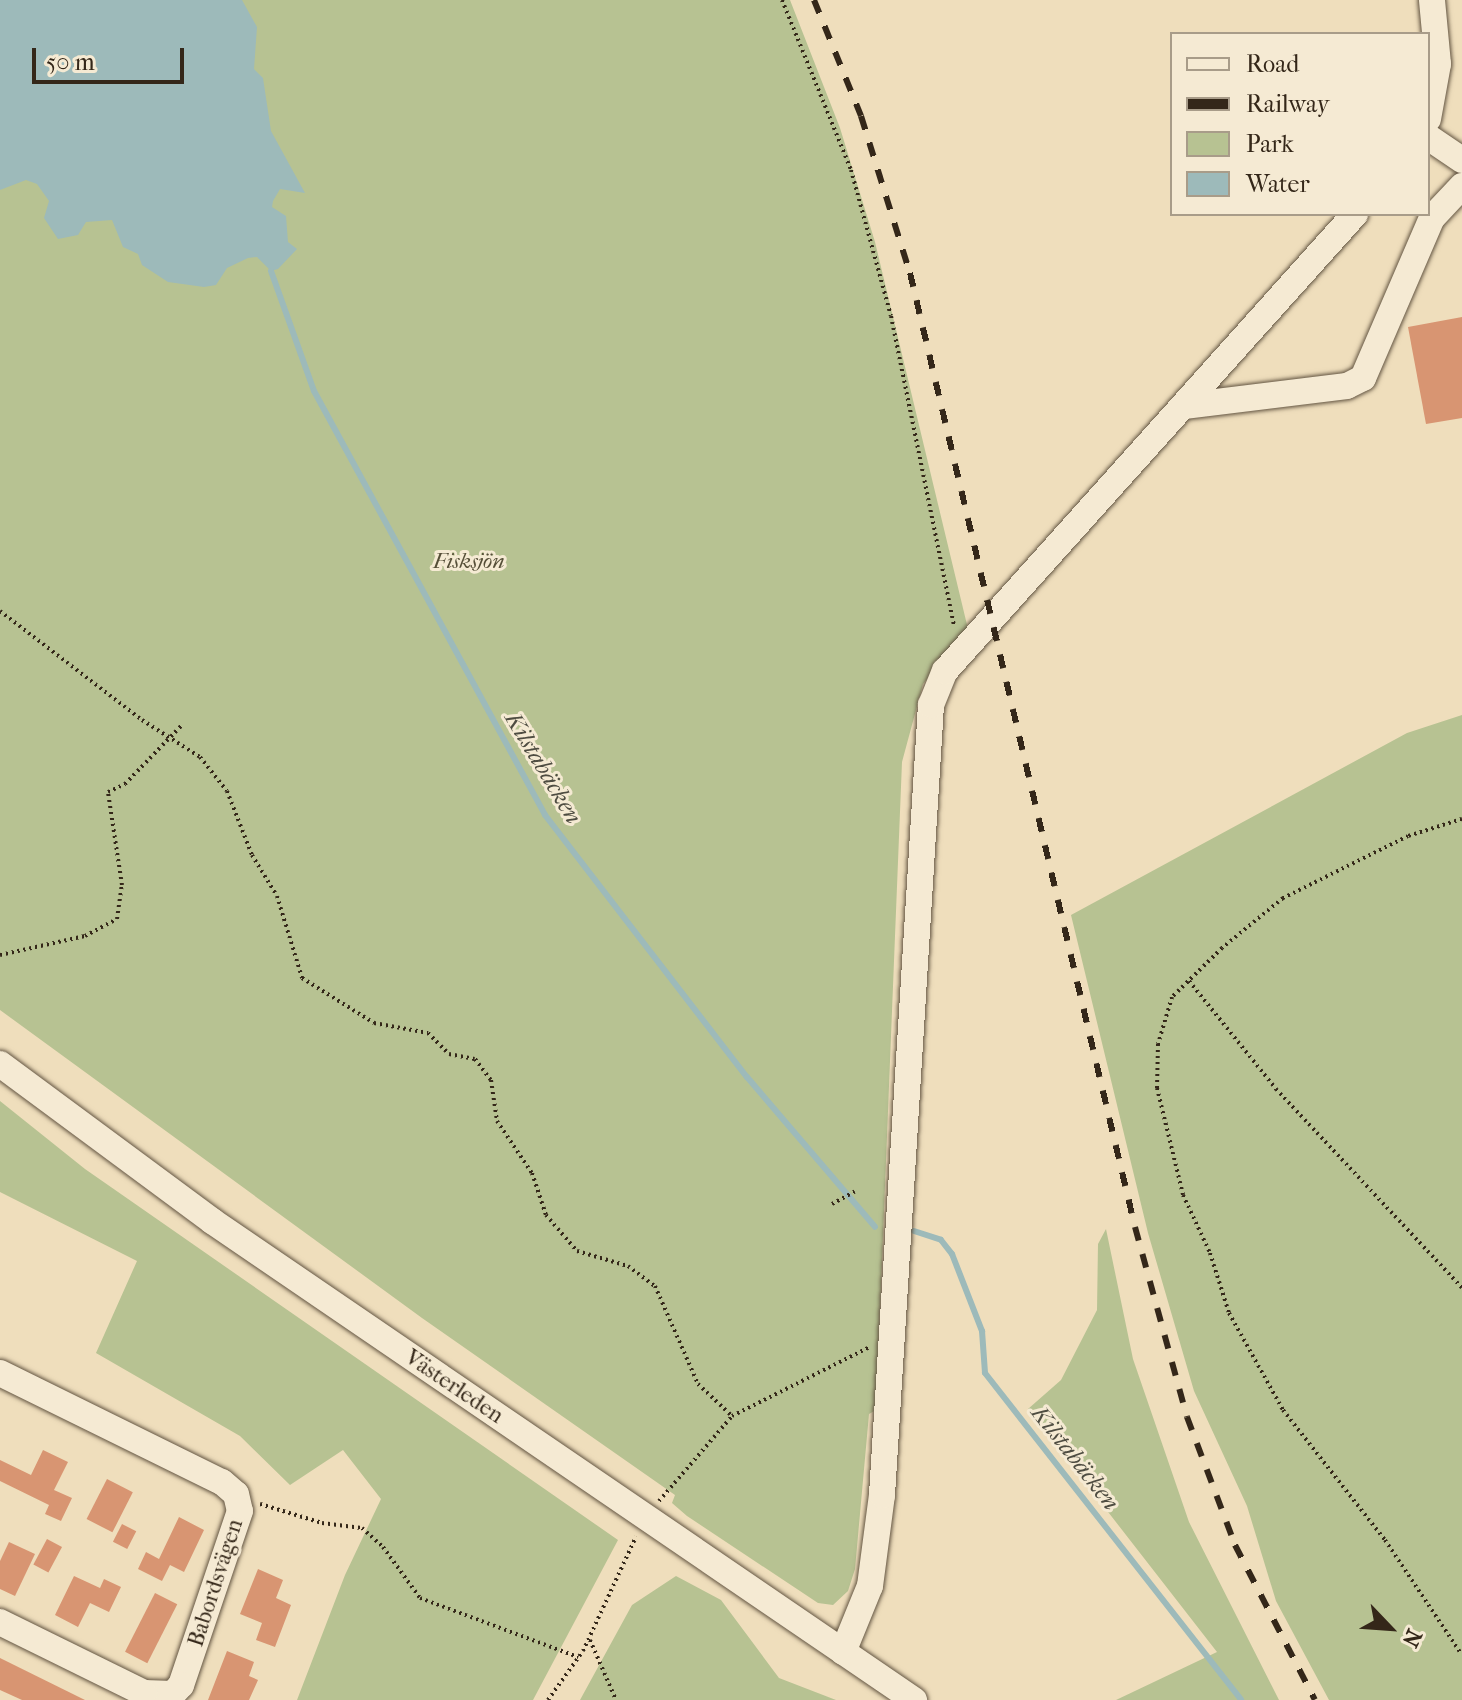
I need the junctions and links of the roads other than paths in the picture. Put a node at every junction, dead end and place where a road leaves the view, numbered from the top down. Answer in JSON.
{"nodes":[{"id":1,"x":1432,"y":0,"type":"edge"},
{"id":2,"x":1430,"y":108,"type":"edge"},
{"id":3,"x":1430,"y":138,"type":"edge"},
{"id":4,"x":1462,"y":160,"type":"edge"},
{"id":5,"x":1462,"y":186,"type":"edge"},
{"id":6,"x":1353,"y":216,"type":"edge"},
{"id":7,"x":1184,"y":406,"type":"junction"},
{"id":8,"x":0,"y":1064,"type":"edge"},
{"id":9,"x":0,"y":1373,"type":"edge"},
{"id":10,"x":0,"y":1622,"type":"edge"},
{"id":11,"x":843,"y":1652,"type":"junction"},
{"id":12,"x":914,"y":1700,"type":"edge"}],
"edges":[{"from":1,"to":2,"type":"street"},
{"from":3,"to":4,"type":"street"},
{"from":5,"to":7,"type":"street"},
{"from":6,"to":7,"type":"street"},
{"from":7,"to":11,"type":"street"},
{"from":8,"to":11,"type":"street","name":"Västerleden"},
{"from":9,"to":10,"type":"street","name":"Babordsvägen"},
{"from":11,"to":12,"type":"street","name":"Västerleden"}]}
